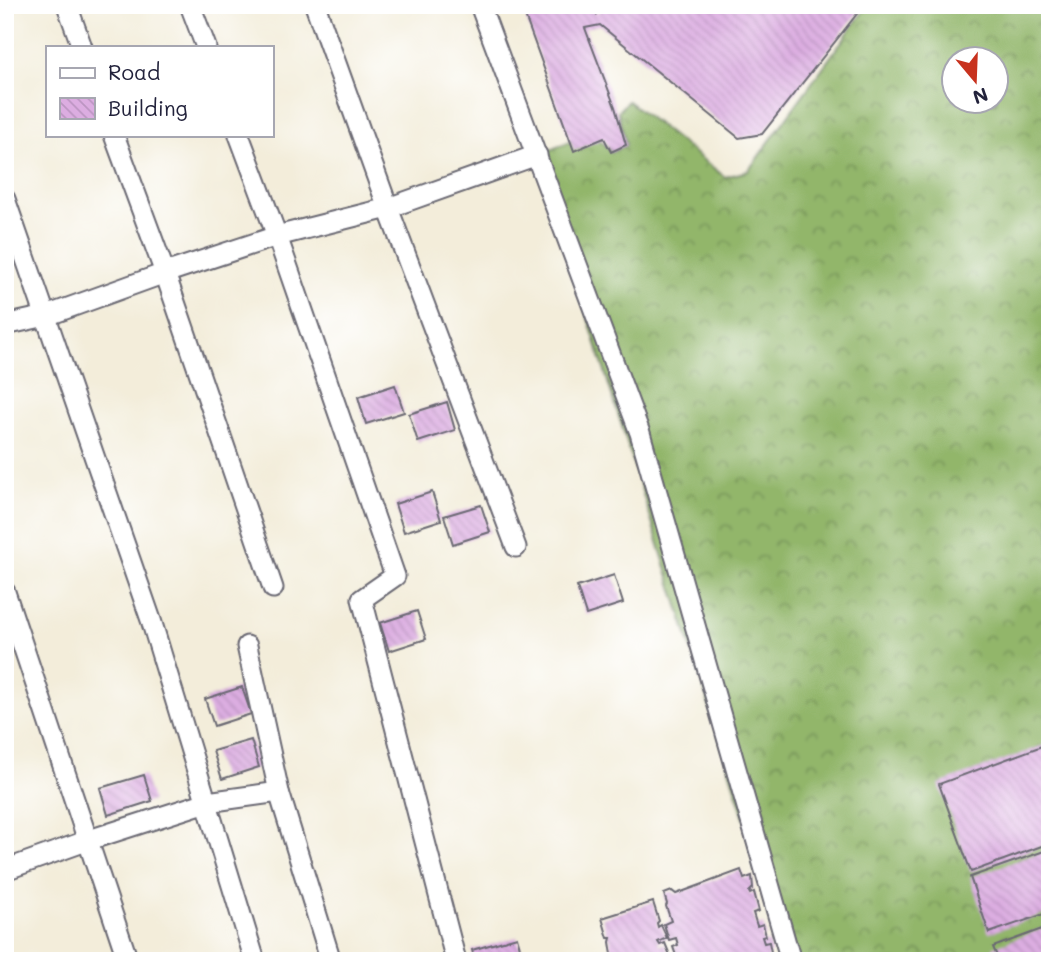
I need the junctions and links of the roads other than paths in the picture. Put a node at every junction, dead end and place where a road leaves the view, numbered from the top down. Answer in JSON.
{"nodes":[{"id":1,"x":67,"y":5,"type":"edge"},
{"id":2,"x":190,"y":5,"type":"edge"},
{"id":3,"x":315,"y":5,"type":"edge"},
{"id":4,"x":480,"y":5,"type":"edge"},
{"id":5,"x":82,"y":46,"type":"edge"},
{"id":6,"x":206,"y":46,"type":"edge"},
{"id":7,"x":114,"y":136,"type":"edge"},
{"id":8,"x":239,"y":136,"type":"edge"},
{"id":9,"x":537,"y":155,"type":"junction"},
{"id":10,"x":5,"y":199,"type":"edge"},
{"id":11,"x":388,"y":208,"type":"junction"},
{"id":12,"x":277,"y":236,"type":"junction"},
{"id":13,"x":165,"y":272,"type":"junction"},
{"id":14,"x":46,"y":316,"type":"junction"},
{"id":15,"x":5,"y":325,"type":"edge"},
{"id":16,"x":516,"y":547,"type":"dead end"},
{"id":17,"x":273,"y":588,"type":"dead end"},
{"id":18,"x":5,"y":592,"type":"edge"},
{"id":19,"x":247,"y":646,"type":"dead end"},
{"id":20,"x":279,"y":792,"type":"junction"},
{"id":21,"x":207,"y":802,"type":"junction"},
{"id":22,"x":89,"y":840,"type":"junction"},
{"id":23,"x":5,"y":870,"type":"edge"},
{"id":24,"x":128,"y":961,"type":"edge"},
{"id":25,"x":255,"y":961,"type":"edge"},
{"id":26,"x":331,"y":961,"type":"edge"},
{"id":27,"x":456,"y":961,"type":"edge"},
{"id":28,"x":790,"y":961,"type":"edge"}],
"edges":[{"from":1,"to":5,"type":"street"},
{"from":2,"to":6,"type":"street"},
{"from":3,"to":11,"type":"street"},
{"from":4,"to":9,"type":"street"},
{"from":7,"to":13,"type":"street"},
{"from":8,"to":12,"type":"street"},
{"from":9,"to":11,"type":"street"},
{"from":9,"to":28,"type":"street"},
{"from":10,"to":14,"type":"street"},
{"from":11,"to":12,"type":"street"},
{"from":11,"to":16,"type":"street"},
{"from":12,"to":13,"type":"street"},
{"from":12,"to":27,"type":"street"},
{"from":13,"to":14,"type":"street"},
{"from":13,"to":17,"type":"street"},
{"from":14,"to":15,"type":"street"},
{"from":14,"to":21,"type":"street"},
{"from":18,"to":22,"type":"street"},
{"from":19,"to":20,"type":"street"},
{"from":20,"to":21,"type":"street"},
{"from":20,"to":26,"type":"street"},
{"from":21,"to":22,"type":"street"},
{"from":21,"to":25,"type":"street"},
{"from":22,"to":23,"type":"street"},
{"from":22,"to":24,"type":"street"}]}
